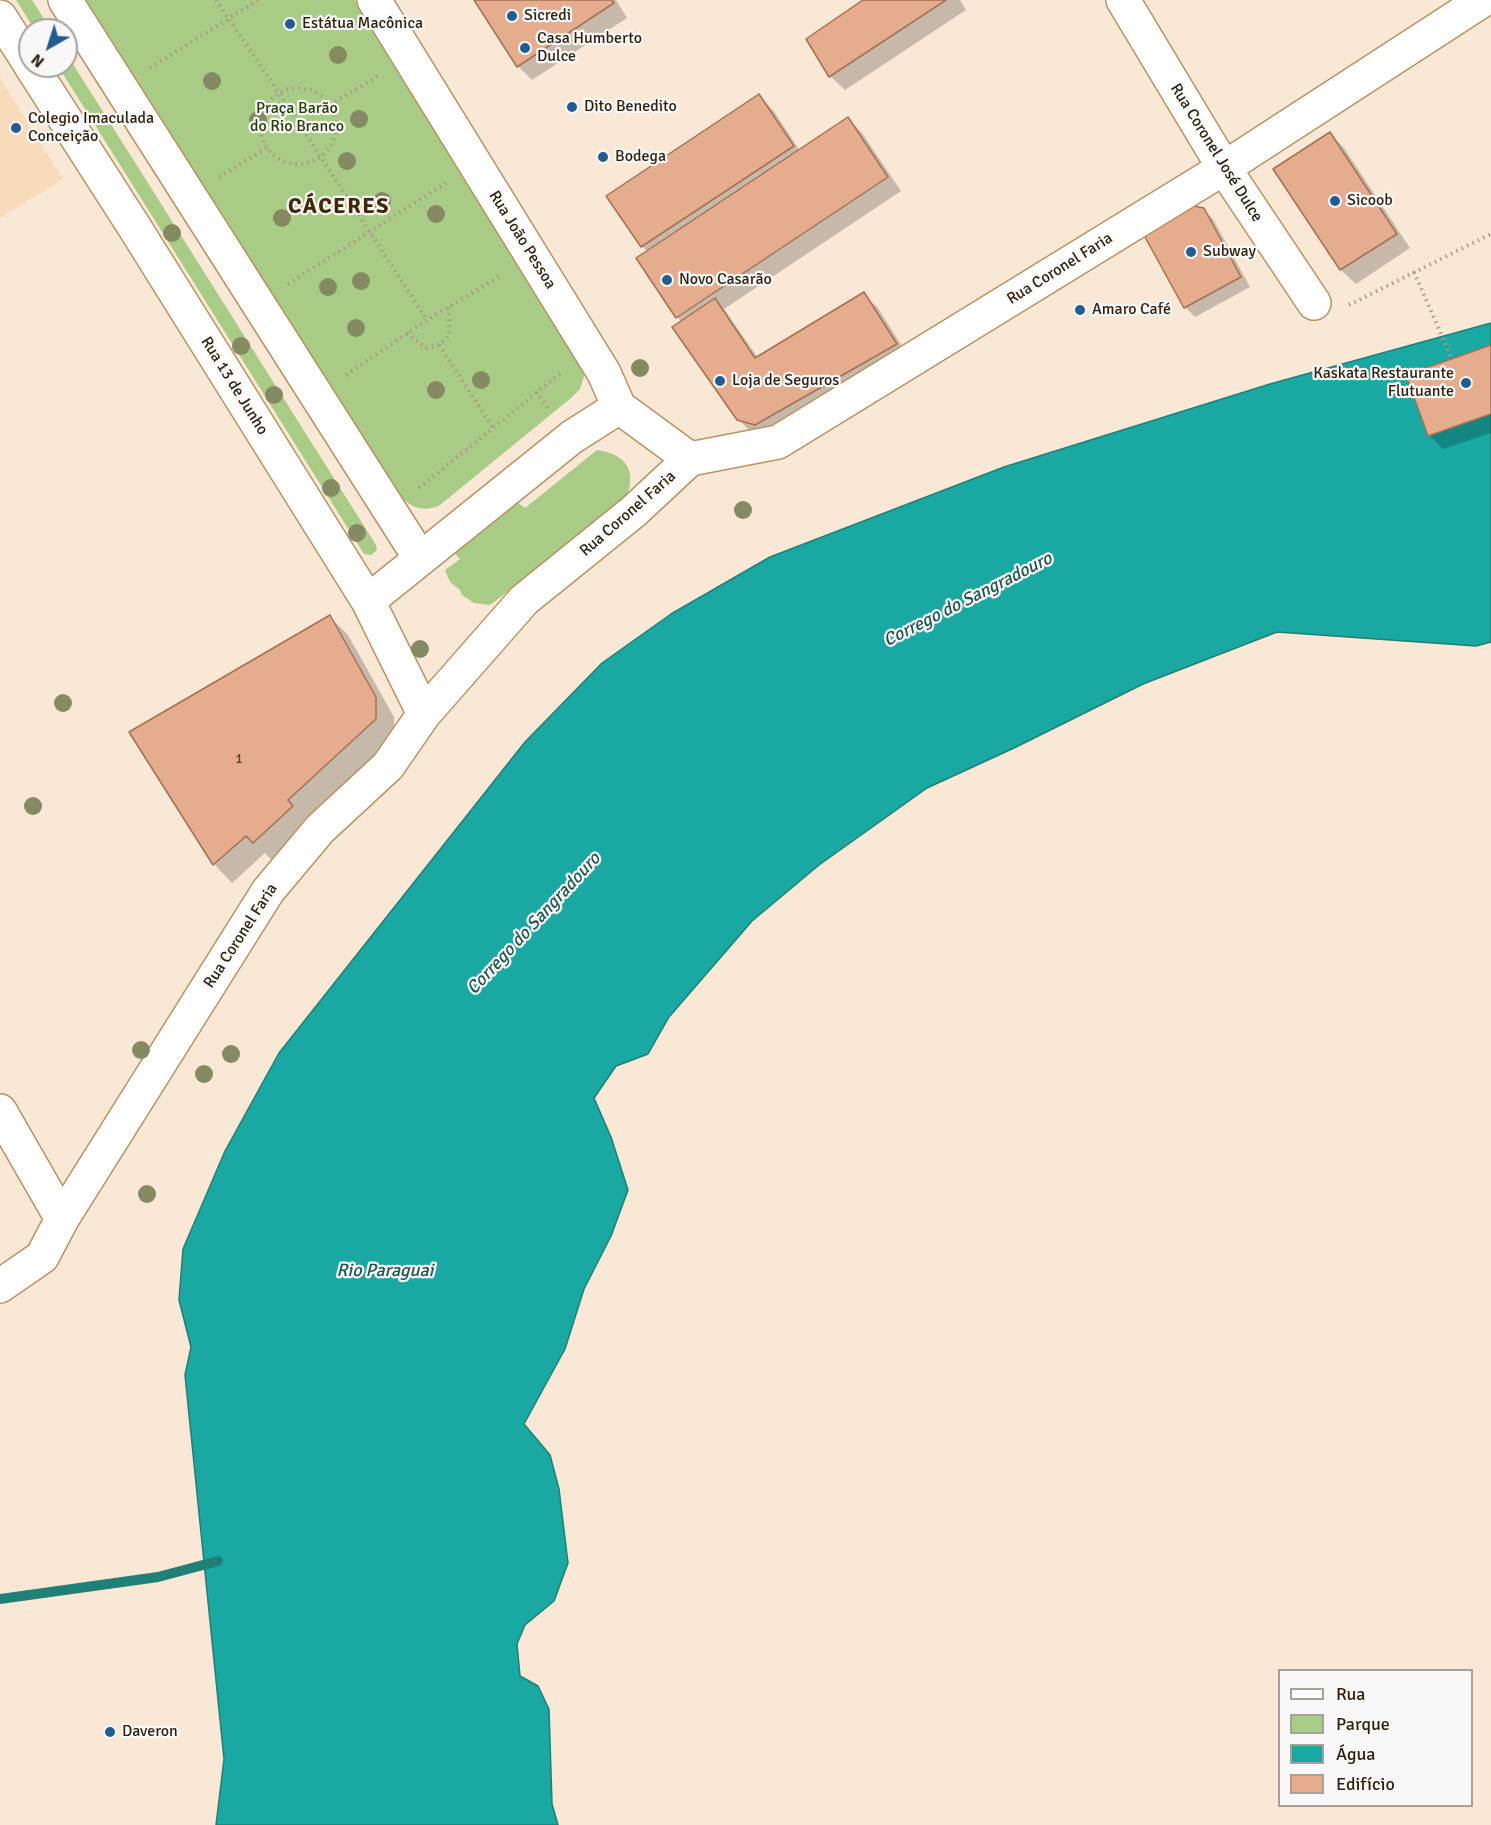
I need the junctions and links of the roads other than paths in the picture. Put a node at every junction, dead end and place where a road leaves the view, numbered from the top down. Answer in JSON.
{"nodes":[{"id":1,"x":65,"y":0,"type":"edge"},
{"id":2,"x":374,"y":0,"type":"edge"},
{"id":3,"x":1123,"y":0,"type":"edge"},
{"id":4,"x":1483,"y":0,"type":"edge"},
{"id":5,"x":0,"y":17,"type":"edge"},
{"id":6,"x":18,"y":45,"type":"edge"},
{"id":7,"x":39,"y":78,"type":"edge"},
{"id":8,"x":1224,"y":168,"type":"junction"},
{"id":9,"x":1314,"y":303,"type":"road end"},
{"id":10,"x":619,"y":407,"type":"junction"},
{"id":11,"x":690,"y":459,"type":"junction"},
{"id":12,"x":420,"y":558,"type":"junction"},
{"id":13,"x":368,"y":601,"type":"junction"},
{"id":14,"x":424,"y":714,"type":"junction"},
{"id":15,"x":0,"y":1111,"type":"edge"},
{"id":16,"x":62,"y":1219,"type":"junction"},
{"id":17,"x":0,"y":1286,"type":"edge"}],
"edges":[{"from":1,"to":12,"type":"street"},
{"from":2,"to":10,"type":"street","name":"Rua João Pessoa"},
{"from":3,"to":8,"type":"street","name":"Rua Coronel José Dulce"},
{"from":4,"to":8,"type":"street","name":"Rua Coronel Faria"},
{"from":5,"to":6,"type":"street","name":"Rua 13 de Junho"},
{"from":7,"to":13,"type":"street","name":"Rua 13 de Junho"},
{"from":8,"to":9,"type":"street","name":"Rua Coronel José Dulce"},
{"from":8,"to":11,"type":"street","name":"Rua Coronel Faria"},
{"from":10,"to":11,"type":"street","name":"Rua João Pessoa"},
{"from":10,"to":12,"type":"street"},
{"from":11,"to":14,"type":"street","name":"Rua Coronel Faria"},
{"from":12,"to":13,"type":"street"},
{"from":13,"to":14,"type":"street","name":"Rua 13 de Junho"},
{"from":14,"to":16,"type":"street","name":"Rua Coronel Faria"},
{"from":15,"to":16,"type":"street"},
{"from":16,"to":17,"type":"street","name":"Rua Coronel Faria"}]}
